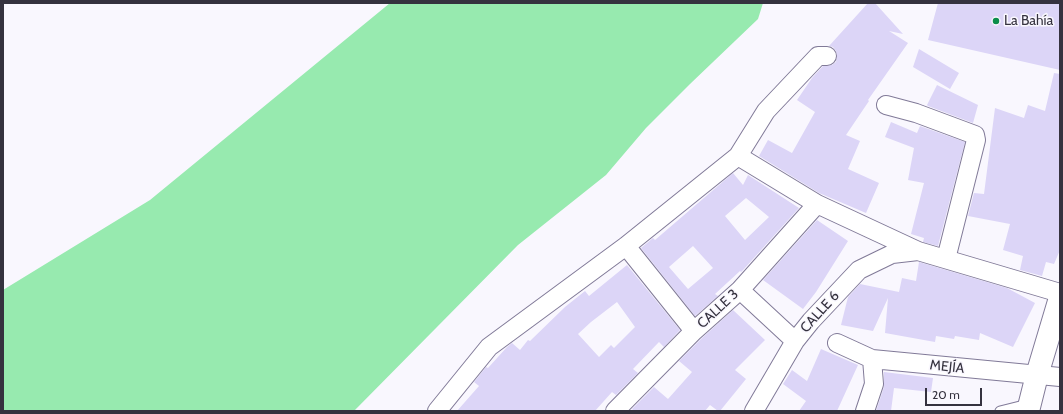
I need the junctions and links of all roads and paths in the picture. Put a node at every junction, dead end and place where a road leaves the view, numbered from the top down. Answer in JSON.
{"nodes":[{"id":1,"x":827,"y":56,"type":"dead end"},
{"id":2,"x":886,"y":105,"type":"dead end"},
{"id":3,"x":738,"y":156,"type":"junction"},
{"id":4,"x":817,"y":204,"type":"junction"},
{"id":5,"x":626,"y":246,"type":"junction"},
{"id":6,"x":918,"y":251,"type":"junction"},
{"id":7,"x":946,"y":259,"type":"junction"},
{"id":8,"x":740,"y":290,"type":"junction"},
{"id":9,"x":1060,"y":294,"type":"edge"},
{"id":10,"x":1060,"y":298,"type":"edge"},
{"id":11,"x":694,"y":331,"type":"junction"},
{"id":12,"x":794,"y":341,"type":"junction"},
{"id":13,"x":837,"y":343,"type":"dead end"},
{"id":14,"x":872,"y":359,"type":"junction"},
{"id":15,"x":1037,"y":375,"type":"junction"},
{"id":16,"x":1060,"y":377,"type":"edge"},
{"id":17,"x":1029,"y":407,"type":"edge"},
{"id":18,"x":437,"y":411,"type":"edge"},
{"id":19,"x":615,"y":411,"type":"edge"},
{"id":20,"x":754,"y":411,"type":"edge"},
{"id":21,"x":865,"y":411,"type":"edge"},
{"id":22,"x":1000,"y":411,"type":"edge"}],
"edges":[{"from":1,"to":3,"type":"street"},
{"from":2,"to":7,"type":"street"},
{"from":3,"to":4,"type":"street"},
{"from":3,"to":5,"type":"street"},
{"from":4,"to":6,"type":"street"},
{"from":4,"to":8,"type":"street","name":"CALLE 3"},
{"from":5,"to":11,"type":"street"},
{"from":5,"to":18,"type":"street"},
{"from":6,"to":7,"type":"street"},
{"from":6,"to":12,"type":"street","name":"CALLE 6"},
{"from":7,"to":9,"type":"street"},
{"from":8,"to":11,"type":"street","name":"CALLE 3"},
{"from":8,"to":12,"type":"street"},
{"from":10,"to":15,"type":"main road"},
{"from":11,"to":19,"type":"street","name":"CALLE 3"},
{"from":12,"to":20,"type":"street","name":"CALLE 6"},
{"from":13,"to":14,"type":"street","name":"MEJÍA"},
{"from":14,"to":15,"type":"street","name":"MEJÍA"},
{"from":14,"to":21,"type":"street"},
{"from":15,"to":16,"type":"street","name":"MEJÍA"},
{"from":15,"to":17,"type":"main road"},
{"from":17,"to":22,"type":"lane"}]}
